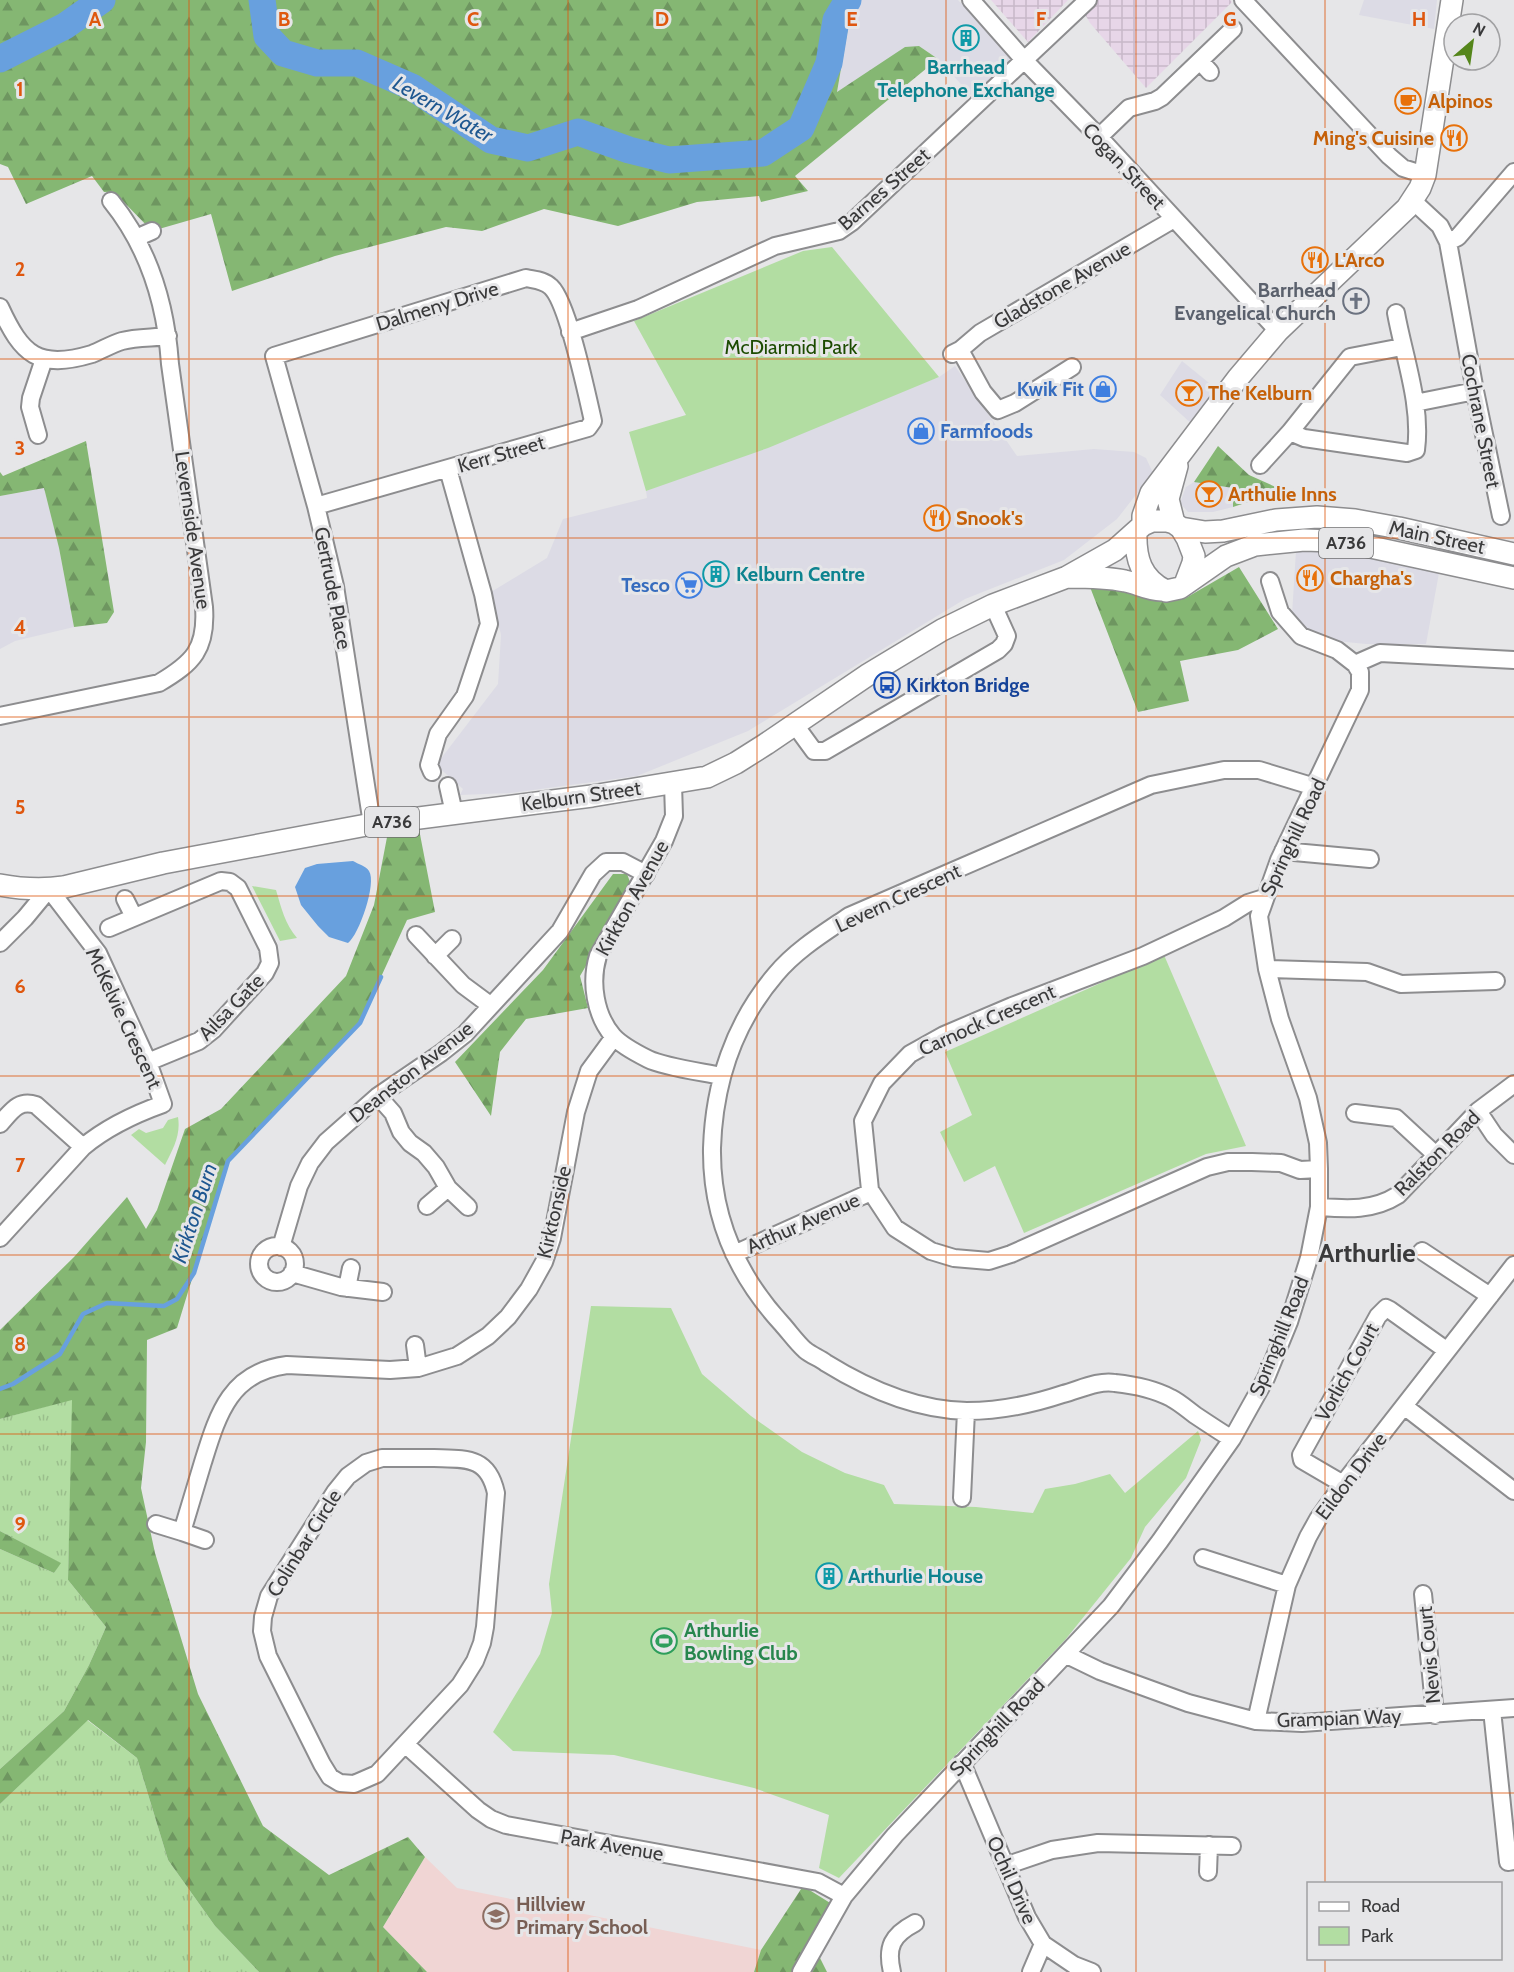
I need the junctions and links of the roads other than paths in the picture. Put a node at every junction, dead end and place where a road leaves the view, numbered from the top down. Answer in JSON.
{"nodes":[{"id":1,"x":971,"y":0,"type":"edge"},
{"id":2,"x":1088,"y":0,"type":"edge"},
{"id":3,"x":1243,"y":0,"type":"edge"},
{"id":4,"x":1452,"y":0,"type":"edge"},
{"id":5,"x":1233,"y":29,"type":"dead end"},
{"id":6,"x":1024,"y":60,"type":"junction"},
{"id":7,"x":1099,"y":137,"type":"junction"},
{"id":8,"x":1514,"y":172,"type":"edge"},
{"id":9,"x":1425,"y":175,"type":"junction"},
{"id":10,"x":1412,"y":200,"type":"junction"},
{"id":11,"x":111,"y":201,"type":"dead end"},
{"id":12,"x":1174,"y":219,"type":"junction"},
{"id":13,"x":1448,"y":242,"type":"junction"},
{"id":14,"x":0,"y":307,"type":"edge"},
{"id":15,"x":1396,"y":313,"type":"dead end"},
{"id":16,"x":1278,"y":331,"type":"junction"},
{"id":17,"x":570,"y":332,"type":"junction"},
{"id":18,"x":168,"y":336,"type":"junction"},
{"id":19,"x":1402,"y":347,"type":"junction"},
{"id":20,"x":274,"y":356,"type":"joint"},
{"id":21,"x":44,"y":359,"type":"junction"},
{"id":22,"x":1072,"y":367,"type":"dead end"},
{"id":23,"x":1475,"y":391,"type":"junction"},
{"id":24,"x":1415,"y":403,"type":"junction"},
{"id":25,"x":1290,"y":432,"type":"junction"},
{"id":26,"x":38,"y":435,"type":"dead end"},
{"id":27,"x":1180,"y":455,"type":"junction"},
{"id":28,"x":1260,"y":465,"type":"dead end"},
{"id":29,"x":448,"y":469,"type":"junction"},
{"id":30,"x":316,"y":506,"type":"junction"},
{"id":31,"x":1501,"y":516,"type":"dead end"},
{"id":32,"x":1178,"y":526,"type":"junction"},
{"id":33,"x":1139,"y":529,"type":"junction"},
{"id":34,"x":1514,"y":554,"type":"edge"},
{"id":35,"x":1067,"y":577,"type":"junction"},
{"id":36,"x":1514,"y":578,"type":"edge"},
{"id":37,"x":1270,"y":581,"type":"dead end"},
{"id":38,"x":1176,"y":587,"type":"junction"},
{"id":39,"x":993,"y":605,"type":"junction"},
{"id":40,"x":1514,"y":660,"type":"edge"},
{"id":41,"x":1355,"y":664,"type":"junction"},
{"id":42,"x":0,"y":716,"type":"edge"},
{"id":43,"x":795,"y":725,"type":"junction"},
{"id":44,"x":432,"y":772,"type":"dead end"},
{"id":45,"x":673,"y":784,"type":"junction"},
{"id":46,"x":448,"y":786,"type":"dead end"},
{"id":47,"x":1315,"y":788,"type":"junction"},
{"id":48,"x":454,"y":813,"type":"junction"},
{"id":49,"x":372,"y":824,"type":"junction"},
{"id":50,"x":1283,"y":851,"type":"junction"},
{"id":51,"x":1370,"y":859,"type":"dead end"},
{"id":52,"x":646,"y":874,"type":"junction"},
{"id":53,"x":0,"y":885,"type":"edge"},
{"id":54,"x":49,"y":889,"type":"junction"},
{"id":55,"x":1264,"y":898,"type":"junction"},
{"id":56,"x":125,"y":899,"type":"dead end"},
{"id":57,"x":134,"y":917,"type":"junction"},
{"id":58,"x":109,"y":928,"type":"dead end"},
{"id":59,"x":416,"y":935,"type":"dead end"},
{"id":60,"x":452,"y":939,"type":"dead end"},
{"id":61,"x":0,"y":943,"type":"edge"},
{"id":62,"x":435,"y":956,"type":"junction"},
{"id":63,"x":1267,"y":969,"type":"junction"},
{"id":64,"x":1496,"y":981,"type":"dead end"},
{"id":65,"x":490,"y":1005,"type":"junction"},
{"id":66,"x":614,"y":1037,"type":"junction"},
{"id":67,"x":148,"y":1062,"type":"junction"},
{"id":68,"x":721,"y":1076,"type":"junction"},
{"id":69,"x":1514,"y":1084,"type":"edge"},
{"id":70,"x":378,"y":1096,"type":"junction"},
{"id":71,"x":1478,"y":1111,"type":"junction"},
{"id":72,"x":1355,"y":1113,"type":"dead end"},
{"id":73,"x":0,"y":1124,"type":"edge"},
{"id":74,"x":83,"y":1147,"type":"junction"},
{"id":75,"x":1436,"y":1155,"type":"junction"},
{"id":76,"x":1514,"y":1155,"type":"edge"},
{"id":77,"x":1319,"y":1169,"type":"junction"},
{"id":78,"x":448,"y":1188,"type":"junction"},
{"id":79,"x":872,"y":1192,"type":"junction"},
{"id":80,"x":427,"y":1206,"type":"dead end"},
{"id":81,"x":468,"y":1207,"type":"dead end"},
{"id":82,"x":1319,"y":1207,"type":"junction"},
{"id":83,"x":0,"y":1238,"type":"edge"},
{"id":84,"x":281,"y":1247,"type":"junction"},
{"id":85,"x":1422,"y":1251,"type":"dead end"},
{"id":86,"x":734,"y":1254,"type":"junction"},
{"id":87,"x":1514,"y":1265,"type":"edge"},
{"id":88,"x":351,"y":1268,"type":"dead end"},
{"id":89,"x":292,"y":1273,"type":"junction"},
{"id":90,"x":346,"y":1288,"type":"junction"},
{"id":91,"x":383,"y":1292,"type":"dead end"},
{"id":92,"x":1490,"y":1296,"type":"junction"},
{"id":93,"x":415,"y":1345,"type":"dead end"},
{"id":94,"x":1446,"y":1350,"type":"junction"},
{"id":95,"x":418,"y":1368,"type":"junction"},
{"id":96,"x":1404,"y":1406,"type":"junction"},
{"id":97,"x":966,"y":1411,"type":"junction"},
{"id":98,"x":1232,"y":1439,"type":"junction"},
{"id":99,"x":1342,"y":1484,"type":"junction"},
{"id":100,"x":1514,"y":1491,"type":"edge"},
{"id":101,"x":962,"y":1498,"type":"dead end"},
{"id":102,"x":156,"y":1524,"type":"dead end"},
{"id":103,"x":182,"y":1532,"type":"junction"},
{"id":104,"x":205,"y":1540,"type":"dead end"},
{"id":105,"x":1203,"y":1558,"type":"dead end"},
{"id":106,"x":1287,"y":1585,"type":"junction"},
{"id":107,"x":1423,"y":1594,"type":"dead end"},
{"id":108,"x":1067,"y":1655,"type":"junction"},
{"id":109,"x":1514,"y":1708,"type":"edge"},
{"id":110,"x":1492,"y":1710,"type":"junction"},
{"id":111,"x":1435,"y":1715,"type":"junction"},
{"id":112,"x":1256,"y":1721,"type":"junction"},
{"id":113,"x":405,"y":1744,"type":"junction"},
{"id":114,"x":962,"y":1763,"type":"junction"},
{"id":115,"x":1209,"y":1845,"type":"junction"},
{"id":116,"x":1232,"y":1846,"type":"dead end"},
{"id":117,"x":1514,"y":1861,"type":"edge"},
{"id":118,"x":1005,"y":1866,"type":"junction"},
{"id":119,"x":1208,"y":1872,"type":"dead end"},
{"id":120,"x":844,"y":1896,"type":"junction"},
{"id":121,"x":915,"y":1923,"type":"dead end"},
{"id":122,"x":1043,"y":1944,"type":"junction"},
{"id":123,"x":801,"y":1972,"type":"edge"},
{"id":124,"x":892,"y":1972,"type":"edge"},
{"id":125,"x":1031,"y":1972,"type":"edge"},
{"id":126,"x":1092,"y":1972,"type":"edge"}],
"edges":[{"from":1,"to":6,"type":"street","name":"Cogan Street"},
{"from":2,"to":6,"type":"street","name":"Barnes Street"},
{"from":3,"to":9,"type":"street"},
{"from":4,"to":9,"type":"main road"},
{"from":5,"to":7,"type":"street"},
{"from":6,"to":7,"type":"street","name":"Cogan Street"},
{"from":6,"to":17,"type":"street","name":"Barnes Street"},
{"from":7,"to":12,"type":"street","name":"Cogan Street"},
{"from":8,"to":13,"type":"street"},
{"from":9,"to":10,"type":"main road"},
{"from":10,"to":13,"type":"street"},
{"from":10,"to":16,"type":"main road"},
{"from":11,"to":18,"type":"street","name":"Levernside Avenue"},
{"from":12,"to":16,"type":"street","name":"Cogan Street"},
{"from":12,"to":22,"type":"street","name":"Gladstone Avenue"},
{"from":13,"to":23,"type":"street","name":"Cochrane Street"},
{"from":14,"to":21,"type":"street"},
{"from":15,"to":19,"type":"street"},
{"from":16,"to":27,"type":"main road"},
{"from":17,"to":20,"type":"street","name":"Dalmeny Drive"},
{"from":17,"to":29,"type":"street","name":"Kerr Street"},
{"from":18,"to":21,"type":"street"},
{"from":18,"to":42,"type":"street","name":"Levernside Avenue"},
{"from":19,"to":24,"type":"street"},
{"from":19,"to":25,"type":"street"},
{"from":20,"to":30,"type":"street","name":"Gertrude Place"},
{"from":21,"to":26,"type":"street"},
{"from":23,"to":24,"type":"street"},
{"from":23,"to":31,"type":"street","name":"Cochrane Street"},
{"from":24,"to":25,"type":"street"},
{"from":25,"to":28,"type":"street"},
{"from":27,"to":32,"type":"main road"},
{"from":27,"to":33,"type":"main road"},
{"from":29,"to":30,"type":"street","name":"Kerr Street"},
{"from":29,"to":44,"type":"street"},
{"from":30,"to":49,"type":"street","name":"Gertrude Place"},
{"from":32,"to":33,"type":"main road","number":"A736"},
{"from":32,"to":34,"type":"main road","name":"Main Street","number":"A736"},
{"from":32,"to":38,"type":"main road"},
{"from":33,"to":35,"type":"main road","name":"Kelburn Street","number":"A736"},
{"from":33,"to":38,"type":"main road"},
{"from":35,"to":38,"type":"main road","name":"Kelburn Street","number":"A736"},
{"from":35,"to":39,"type":"main road","name":"Kelburn Street","number":"A736"},
{"from":36,"to":38,"type":"main road","name":"Main Street","number":"A736"},
{"from":37,"to":41,"type":"street"},
{"from":39,"to":43,"type":"main road","name":"Kelburn Street","number":"A736"},
{"from":39,"to":43,"type":"street"},
{"from":40,"to":41,"type":"street"},
{"from":41,"to":47,"type":"street","name":"Springhill Road"},
{"from":43,"to":45,"type":"main road","name":"Kelburn Street","number":"A736"},
{"from":45,"to":48,"type":"main road","name":"Kelburn Street","number":"A736"},
{"from":45,"to":52,"type":"street","name":"Kirkton Avenue"},
{"from":46,"to":48,"type":"street"},
{"from":47,"to":50,"type":"street","name":"Springhill Road"},
{"from":47,"to":68,"type":"street","name":"Levern Crescent"},
{"from":48,"to":49,"type":"main road","name":"Kelburn Street","number":"A736"},
{"from":49,"to":54,"type":"main road","name":"Kelburn Street","number":"A736"},
{"from":50,"to":51,"type":"street"},
{"from":50,"to":55,"type":"street","name":"Springhill Road"},
{"from":52,"to":65,"type":"street","name":"Deanston Avenue"},
{"from":52,"to":66,"type":"street","name":"Kirkton Avenue"},
{"from":53,"to":54,"type":"main road","number":"A736"},
{"from":54,"to":61,"type":"street"},
{"from":54,"to":67,"type":"street","name":"McKelvie Crescent"},
{"from":55,"to":63,"type":"street","name":"Springhill Road"},
{"from":55,"to":79,"type":"street","name":"Carnock Crescent"},
{"from":56,"to":57,"type":"street"},
{"from":57,"to":58,"type":"street","name":"Ailsa Gate"},
{"from":57,"to":67,"type":"street","name":"Ailsa Gate"},
{"from":59,"to":62,"type":"street"},
{"from":60,"to":62,"type":"street"},
{"from":62,"to":65,"type":"street"},
{"from":63,"to":64,"type":"street"},
{"from":63,"to":77,"type":"street","name":"Springhill Road"},
{"from":65,"to":70,"type":"street","name":"Deanston Avenue"},
{"from":66,"to":68,"type":"street","name":"Kirkton Avenue"},
{"from":66,"to":95,"type":"street","name":"Kirktonside"},
{"from":67,"to":74,"type":"street","name":"McKelvie Crescent"},
{"from":68,"to":86,"type":"street","name":"Levern Crescent"},
{"from":69,"to":71,"type":"street","name":"Ralston Road"},
{"from":70,"to":78,"type":"street"},
{"from":70,"to":84,"type":"street","name":"Deanston Avenue"},
{"from":71,"to":75,"type":"street","name":"Ralston Road"},
{"from":71,"to":76,"type":"street"},
{"from":72,"to":75,"type":"street"},
{"from":73,"to":74,"type":"street"},
{"from":74,"to":83,"type":"street","name":"McKelvie Crescent"},
{"from":75,"to":82,"type":"street","name":"Ralston Road"},
{"from":77,"to":79,"type":"street","name":"Carnock Crescent"},
{"from":77,"to":82,"type":"street","name":"Springhill Road"},
{"from":78,"to":80,"type":"street"},
{"from":78,"to":81,"type":"street"},
{"from":79,"to":86,"type":"street","name":"Arthur Avenue"},
{"from":82,"to":98,"type":"street","name":"Springhill Road"},
{"from":84,"to":89,"type":"street"},
{"from":84,"to":89,"type":"street"},
{"from":85,"to":92,"type":"street"},
{"from":86,"to":97,"type":"street","name":"Levern Crescent"},
{"from":87,"to":92,"type":"street","name":"Eildon Drive"},
{"from":88,"to":90,"type":"street"},
{"from":89,"to":90,"type":"street"},
{"from":90,"to":91,"type":"street"},
{"from":92,"to":94,"type":"street","name":"Eildon Drive"},
{"from":93,"to":95,"type":"street"},
{"from":94,"to":96,"type":"street","name":"Eildon Drive"},
{"from":94,"to":99,"type":"street","name":"Vorlich Court"},
{"from":95,"to":103,"type":"street","name":"Kirktonside"},
{"from":96,"to":99,"type":"street","name":"Eildon Drive"},
{"from":96,"to":100,"type":"street"},
{"from":97,"to":98,"type":"street","name":"Levern Crescent"},
{"from":97,"to":101,"type":"street"},
{"from":98,"to":108,"type":"street","name":"Springhill Road"},
{"from":99,"to":106,"type":"street","name":"Eildon Drive"},
{"from":102,"to":103,"type":"street"},
{"from":103,"to":104,"type":"street"},
{"from":105,"to":106,"type":"street"},
{"from":106,"to":112,"type":"street","name":"Eildon Drive"},
{"from":107,"to":111,"type":"street","name":"Nevis Court"},
{"from":108,"to":112,"type":"street","name":"Grampian Way"},
{"from":108,"to":114,"type":"street","name":"Springhill Road"},
{"from":109,"to":110,"type":"street","name":"Grampian Way"},
{"from":110,"to":111,"type":"street","name":"Grampian Way"},
{"from":110,"to":117,"type":"street"},
{"from":111,"to":112,"type":"street","name":"Grampian Way"},
{"from":113,"to":113,"type":"street","name":"Colinbar Circle"},
{"from":113,"to":120,"type":"street","name":"Park Avenue"},
{"from":114,"to":118,"type":"street","name":"Ochil Drive"},
{"from":114,"to":120,"type":"street","name":"Springhill Road"},
{"from":115,"to":116,"type":"street"},
{"from":115,"to":118,"type":"street"},
{"from":115,"to":119,"type":"street"},
{"from":118,"to":122,"type":"street","name":"Ochil Drive"},
{"from":120,"to":123,"type":"street","name":"Springhill Road"},
{"from":121,"to":124,"type":"street"},
{"from":122,"to":125,"type":"street"},
{"from":122,"to":126,"type":"street","name":"Ochil Drive"}]}
